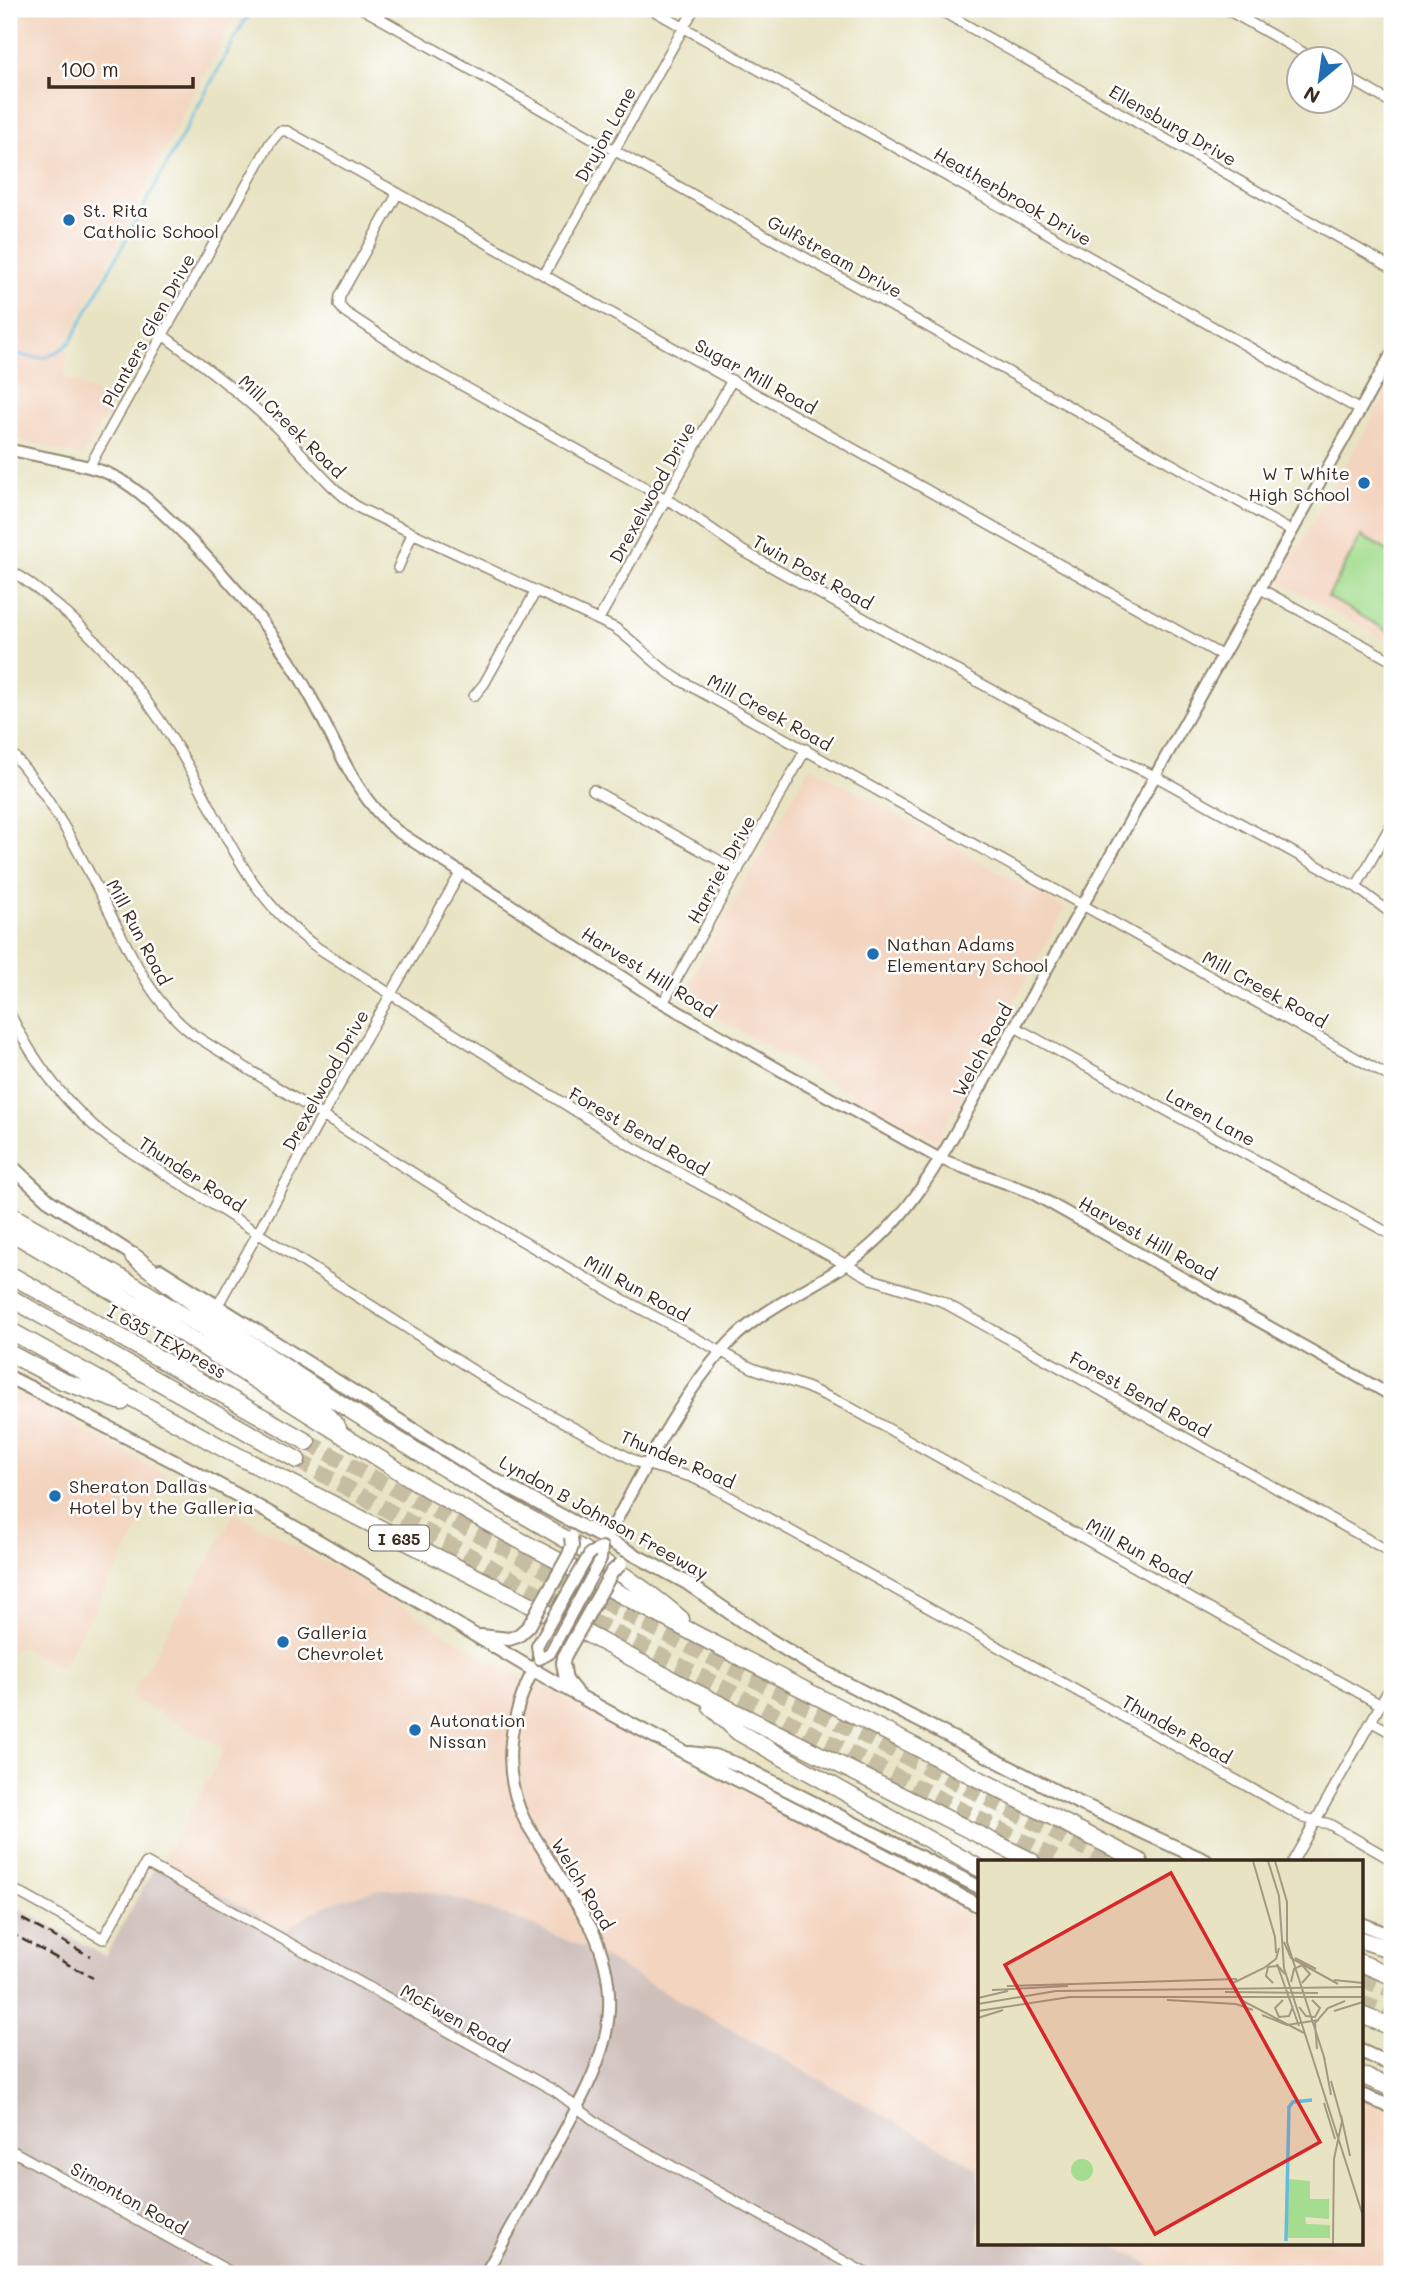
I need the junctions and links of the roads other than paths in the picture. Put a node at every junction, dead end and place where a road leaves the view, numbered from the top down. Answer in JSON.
{"nodes":[{"id":1,"x":363,"y":9,"type":"edge"},
{"id":2,"x":651,"y":9,"type":"edge"},
{"id":3,"x":694,"y":9,"type":"edge"},
{"id":4,"x":938,"y":9,"type":"edge"},
{"id":5,"x":1226,"y":9,"type":"edge"},
{"id":6,"x":683,"y":27,"type":"junction"},
{"id":7,"x":1291,"y":46,"type":"edge"},
{"id":8,"x":1356,"y":82,"type":"edge"},
{"id":9,"x":1392,"y":103,"type":"edge"},
{"id":10,"x":275,"y":135,"type":"joint"},
{"id":11,"x":614,"y":150,"type":"junction"},
{"id":12,"x":398,"y":193,"type":"junction"},
{"id":13,"x":1392,"y":268,"type":"edge"},
{"id":14,"x":544,"y":275,"type":"junction"},
{"id":15,"x":164,"y":336,"type":"junction"},
{"id":16,"x":1392,"y":353,"type":"edge"},
{"id":17,"x":732,"y":380,"type":"junction"},
{"id":18,"x":1360,"y":410,"type":"junction"},
{"id":19,"x":9,"y":449,"type":"edge"},
{"id":20,"x":89,"y":467,"type":"junction"},
{"id":21,"x":667,"y":500,"type":"junction"},
{"id":22,"x":1292,"y":531,"type":"junction"},
{"id":23,"x":412,"y":534,"type":"junction"},
{"id":24,"x":398,"y":568,"type":"dead end"},
{"id":25,"x":9,"y":569,"type":"edge"},
{"id":26,"x":1259,"y":589,"type":"junction"},
{"id":27,"x":536,"y":591,"type":"junction"},
{"id":28,"x":599,"y":619,"type":"junction"},
{"id":29,"x":1222,"y":655,"type":"junction"},
{"id":30,"x":1392,"y":661,"type":"edge"},
{"id":31,"x":474,"y":696,"type":"dead end"},
{"id":32,"x":806,"y":749,"type":"junction"},
{"id":33,"x":9,"y":750,"type":"edge"},
{"id":34,"x":1155,"y":775,"type":"junction"},
{"id":35,"x":593,"y":790,"type":"dead end"},
{"id":36,"x":1392,"y":823,"type":"edge"},
{"id":37,"x":738,"y":871,"type":"junction"},
{"id":38,"x":461,"y":872,"type":"junction"},
{"id":39,"x":1356,"y":887,"type":"junction"},
{"id":40,"x":1083,"y":905,"type":"junction"},
{"id":41,"x":1392,"y":914,"type":"edge"},
{"id":42,"x":390,"y":995,"type":"junction"},
{"id":43,"x":663,"y":1003,"type":"junction"},
{"id":44,"x":9,"y":1012,"type":"edge"},
{"id":45,"x":1015,"y":1027,"type":"junction"},
{"id":46,"x":1392,"y":1079,"type":"edge"},
{"id":47,"x":323,"y":1116,"type":"junction"},
{"id":48,"x":940,"y":1159,"type":"junction"},
{"id":49,"x":9,"y":1164,"type":"edge"},
{"id":50,"x":12,"y":1219,"type":"edge"},
{"id":51,"x":258,"y":1234,"type":"junction"},
{"id":52,"x":1392,"y":1235,"type":"edge"},
{"id":53,"x":133,"y":1256,"type":"junction"},
{"id":54,"x":845,"y":1264,"type":"junction"},
{"id":55,"x":9,"y":1273,"type":"edge"},
{"id":56,"x":9,"y":1297,"type":"edge"},
{"id":57,"x":218,"y":1305,"type":"junction"},
{"id":58,"x":9,"y":1330,"type":"edge"},
{"id":59,"x":9,"y":1353,"type":"edge"},
{"id":60,"x":721,"y":1353,"type":"junction"},
{"id":61,"x":9,"y":1377,"type":"edge"},
{"id":62,"x":1392,"y":1395,"type":"edge"},
{"id":63,"x":165,"y":1418,"type":"junction"},
{"id":64,"x":307,"y":1442,"type":"tunnel mouth"},
{"id":65,"x":297,"y":1460,"type":"tunnel mouth"},
{"id":66,"x":648,"y":1465,"type":"junction"},
{"id":67,"x":565,"y":1518,"type":"junction"},
{"id":68,"x":604,"y":1543,"type":"junction"},
{"id":69,"x":1392,"y":1553,"type":"edge"},
{"id":70,"x":663,"y":1569,"type":"junction"},
{"id":71,"x":467,"y":1631,"type":"junction"},
{"id":72,"x":701,"y":1637,"type":"junction"},
{"id":73,"x":536,"y":1664,"type":"junction"},
{"id":74,"x":1392,"y":1684,"type":"edge"},
{"id":75,"x":697,"y":1693,"type":"junction"},
{"id":76,"x":580,"y":1697,"type":"junction"},
{"id":77,"x":1381,"y":1705,"type":"junction"},
{"id":78,"x":1372,"y":1722,"type":"junction"},
{"id":79,"x":1392,"y":1733,"type":"edge"},
{"id":80,"x":682,"y":1752,"type":"junction"},
{"id":81,"x":1316,"y":1821,"type":"junction"},
{"id":82,"x":1029,"y":1860,"type":"edge"},
{"id":83,"x":1137,"y":1860,"type":"edge"},
{"id":84,"x":1204,"y":1860,"type":"edge"},
{"id":85,"x":1294,"y":1860,"type":"edge"},
{"id":86,"x":1392,"y":1860,"type":"edge"},
{"id":87,"x":978,"y":1867,"type":"edge"},
{"id":88,"x":9,"y":1887,"type":"edge"},
{"id":89,"x":978,"y":1887,"type":"edge"},
{"id":90,"x":978,"y":1905,"type":"edge"},
{"id":91,"x":1362,"y":1924,"type":"edge"},
{"id":92,"x":1392,"y":1936,"type":"edge"},
{"id":93,"x":1362,"y":1940,"type":"edge"},
{"id":94,"x":1392,"y":1950,"type":"edge"},
{"id":95,"x":1362,"y":1964,"type":"edge"},
{"id":96,"x":1392,"y":1976,"type":"edge"},
{"id":97,"x":1362,"y":2015,"type":"edge"},
{"id":98,"x":1392,"y":2027,"type":"edge"},
{"id":99,"x":1362,"y":2052,"type":"edge"},
{"id":100,"x":1392,"y":2065,"type":"edge"},
{"id":101,"x":1362,"y":2075,"type":"edge"},
{"id":102,"x":1392,"y":2088,"type":"edge"},
{"id":103,"x":1362,"y":2095,"type":"edge"},
{"id":104,"x":578,"y":2107,"type":"junction"},
{"id":105,"x":1392,"y":2107,"type":"edge"},
{"id":106,"x":9,"y":2149,"type":"edge"},
{"id":107,"x":234,"y":2274,"type":"edge"},
{"id":108,"x":485,"y":2274,"type":"edge"},
{"id":109,"x":867,"y":2274,"type":"edge"}],
"edges":[{"from":1,"to":11,"type":"street","name":"Gulfstream Drive"},
{"from":2,"to":6,"type":"street","name":"Heatherbrook Drive"},
{"from":3,"to":6,"type":"street","name":"Drujon Lane"},
{"from":4,"to":13,"type":"street","name":"Ellensburg Drive"},
{"from":5,"to":7,"type":"street"},
{"from":6,"to":11,"type":"street","name":"Drujon Lane"},
{"from":6,"to":18,"type":"street","name":"Heatherbrook Drive"},
{"from":8,"to":9,"type":"street"},
{"from":10,"to":12,"type":"street","name":"Sugar Mill Road"},
{"from":10,"to":15,"type":"street","name":"Planters Glen Drive"},
{"from":11,"to":14,"type":"street","name":"Drujon Lane"},
{"from":11,"to":22,"type":"street","name":"Gulfstream Drive"},
{"from":12,"to":14,"type":"street","name":"Sugar Mill Road"},
{"from":12,"to":21,"type":"street","name":"Twin Post Road"},
{"from":14,"to":17,"type":"street","name":"Sugar Mill Road"},
{"from":15,"to":20,"type":"street","name":"Planters Glen Drive"},
{"from":15,"to":23,"type":"street","name":"Mill Creek Road"},
{"from":16,"to":18,"type":"street","name":"Welch Road"},
{"from":17,"to":21,"type":"street","name":"Drexelwood Drive"},
{"from":17,"to":29,"type":"street","name":"Sugar Mill Road"},
{"from":18,"to":22,"type":"street","name":"Welch Road"},
{"from":19,"to":20,"type":"street","name":"Harvest Hill Road"},
{"from":20,"to":38,"type":"street","name":"Harvest Hill Road"},
{"from":21,"to":28,"type":"street","name":"Drexelwood Drive"},
{"from":21,"to":34,"type":"street","name":"Twin Post Road"},
{"from":22,"to":26,"type":"street","name":"Welch Road"},
{"from":23,"to":24,"type":"street"},
{"from":23,"to":27,"type":"street","name":"Mill Creek Road"},
{"from":25,"to":42,"type":"street","name":"Forest Bend Road"},
{"from":26,"to":29,"type":"street","name":"Welch Road"},
{"from":26,"to":30,"type":"street"},
{"from":27,"to":28,"type":"street","name":"Mill Creek Road"},
{"from":27,"to":31,"type":"street"},
{"from":28,"to":32,"type":"street","name":"Mill Creek Road"},
{"from":29,"to":34,"type":"street","name":"Welch Road"},
{"from":32,"to":37,"type":"street","name":"Harriet Drive"},
{"from":32,"to":40,"type":"street","name":"Mill Creek Road"},
{"from":33,"to":47,"type":"street","name":"Mill Run Road"},
{"from":34,"to":39,"type":"street","name":"Twin Post Road"},
{"from":34,"to":40,"type":"street","name":"Welch Road"},
{"from":35,"to":37,"type":"street"},
{"from":36,"to":39,"type":"street"},
{"from":37,"to":43,"type":"street","name":"Harriet Drive"},
{"from":38,"to":42,"type":"street","name":"Drexelwood Drive"},
{"from":38,"to":43,"type":"street","name":"Harvest Hill Road"},
{"from":39,"to":41,"type":"street","name":"Twin Post Road"},
{"from":40,"to":45,"type":"street","name":"Welch Road"},
{"from":40,"to":46,"type":"street","name":"Mill Creek Road"},
{"from":42,"to":47,"type":"street","name":"Drexelwood Drive"},
{"from":42,"to":54,"type":"street","name":"Forest Bend Road"},
{"from":43,"to":48,"type":"street","name":"Harvest Hill Road"},
{"from":44,"to":51,"type":"street","name":"Thunder Road"},
{"from":45,"to":48,"type":"street","name":"Welch Road"},
{"from":45,"to":52,"type":"street","name":"Laren Lane"},
{"from":47,"to":51,"type":"street","name":"Drexelwood Drive"},
{"from":47,"to":60,"type":"street","name":"Mill Run Road"},
{"from":48,"to":54,"type":"street","name":"Welch Road"},
{"from":48,"to":62,"type":"street","name":"Harvest Hill Road"},
{"from":49,"to":53,"type":"main road","name":"Lyndon B Johnson Freeway"},
{"from":50,"to":72,"type":"highway"},
{"from":51,"to":57,"type":"street","name":"Drexelwood Drive"},
{"from":51,"to":66,"type":"street","name":"Thunder Road"},
{"from":53,"to":57,"type":"main road","name":"Lyndon B Johnson Freeway"},
{"from":53,"to":72,"type":"highway"},
{"from":54,"to":60,"type":"street","name":"Welch Road"},
{"from":54,"to":69,"type":"street","name":"Forest Bend Road"},
{"from":55,"to":64,"type":"highway","name":"I 635 TEXpress"},
{"from":56,"to":65,"type":"highway"},
{"from":57,"to":67,"type":"main road","name":"Lyndon B Johnson Freeway"},
{"from":58,"to":63,"type":"highway","number":"I 635"},
{"from":59,"to":63,"type":"highway"},
{"from":60,"to":66,"type":"street","name":"Welch Road"},
{"from":60,"to":77,"type":"street","name":"Mill Run Road"},
{"from":61,"to":71,"type":"main road"},
{"from":63,"to":75,"type":"highway","number":"I 635"},
{"from":66,"to":68,"type":"street","name":"Welch Road"},
{"from":66,"to":81,"type":"street","name":"Thunder Road"},
{"from":67,"to":68,"type":"main road","name":"Lyndon B Johnson Freeway"},
{"from":67,"to":71,"type":"main road","bridge":true},
{"from":68,"to":70,"type":"main road","name":"Lyndon B Johnson Freeway"},
{"from":68,"to":73,"type":"street","name":"Welch Road","bridge":true},
{"from":70,"to":76,"type":"main road","bridge":true},
{"from":70,"to":84,"type":"main road","name":"Lyndon B Johnson Freeway"},
{"from":71,"to":73,"type":"main road"},
{"from":72,"to":83,"type":"highway"},
{"from":73,"to":76,"type":"main road"},
{"from":73,"to":104,"type":"street","name":"Welch Road"},
{"from":74,"to":77,"type":"street"},
{"from":75,"to":82,"type":"highway","number":"I 635"},
{"from":75,"to":87,"type":"highway"},
{"from":76,"to":80,"type":"main road"},
{"from":77,"to":78,"type":"street"},
{"from":78,"to":79,"type":"street"},
{"from":78,"to":81,"type":"street"},
{"from":80,"to":89,"type":"main road"},
{"from":80,"to":90,"type":"main road"},
{"from":81,"to":85,"type":"street"},
{"from":81,"to":86,"type":"street","name":"Thunder Road"},
{"from":88,"to":104,"type":"street","name":"McEwen Road"},
{"from":91,"to":92,"type":"main road"},
{"from":93,"to":94,"type":"highway"},
{"from":95,"to":96,"type":"highway"},
{"from":97,"to":98,"type":"highway"},
{"from":99,"to":100,"type":"main road"},
{"from":101,"to":102,"type":"highway"},
{"from":103,"to":105,"type":"main road"},
{"from":104,"to":108,"type":"street","name":"Welch Road"},
{"from":104,"to":109,"type":"street","name":"McEwen Road"},
{"from":106,"to":107,"type":"street","name":"Simonton Road"}]}
